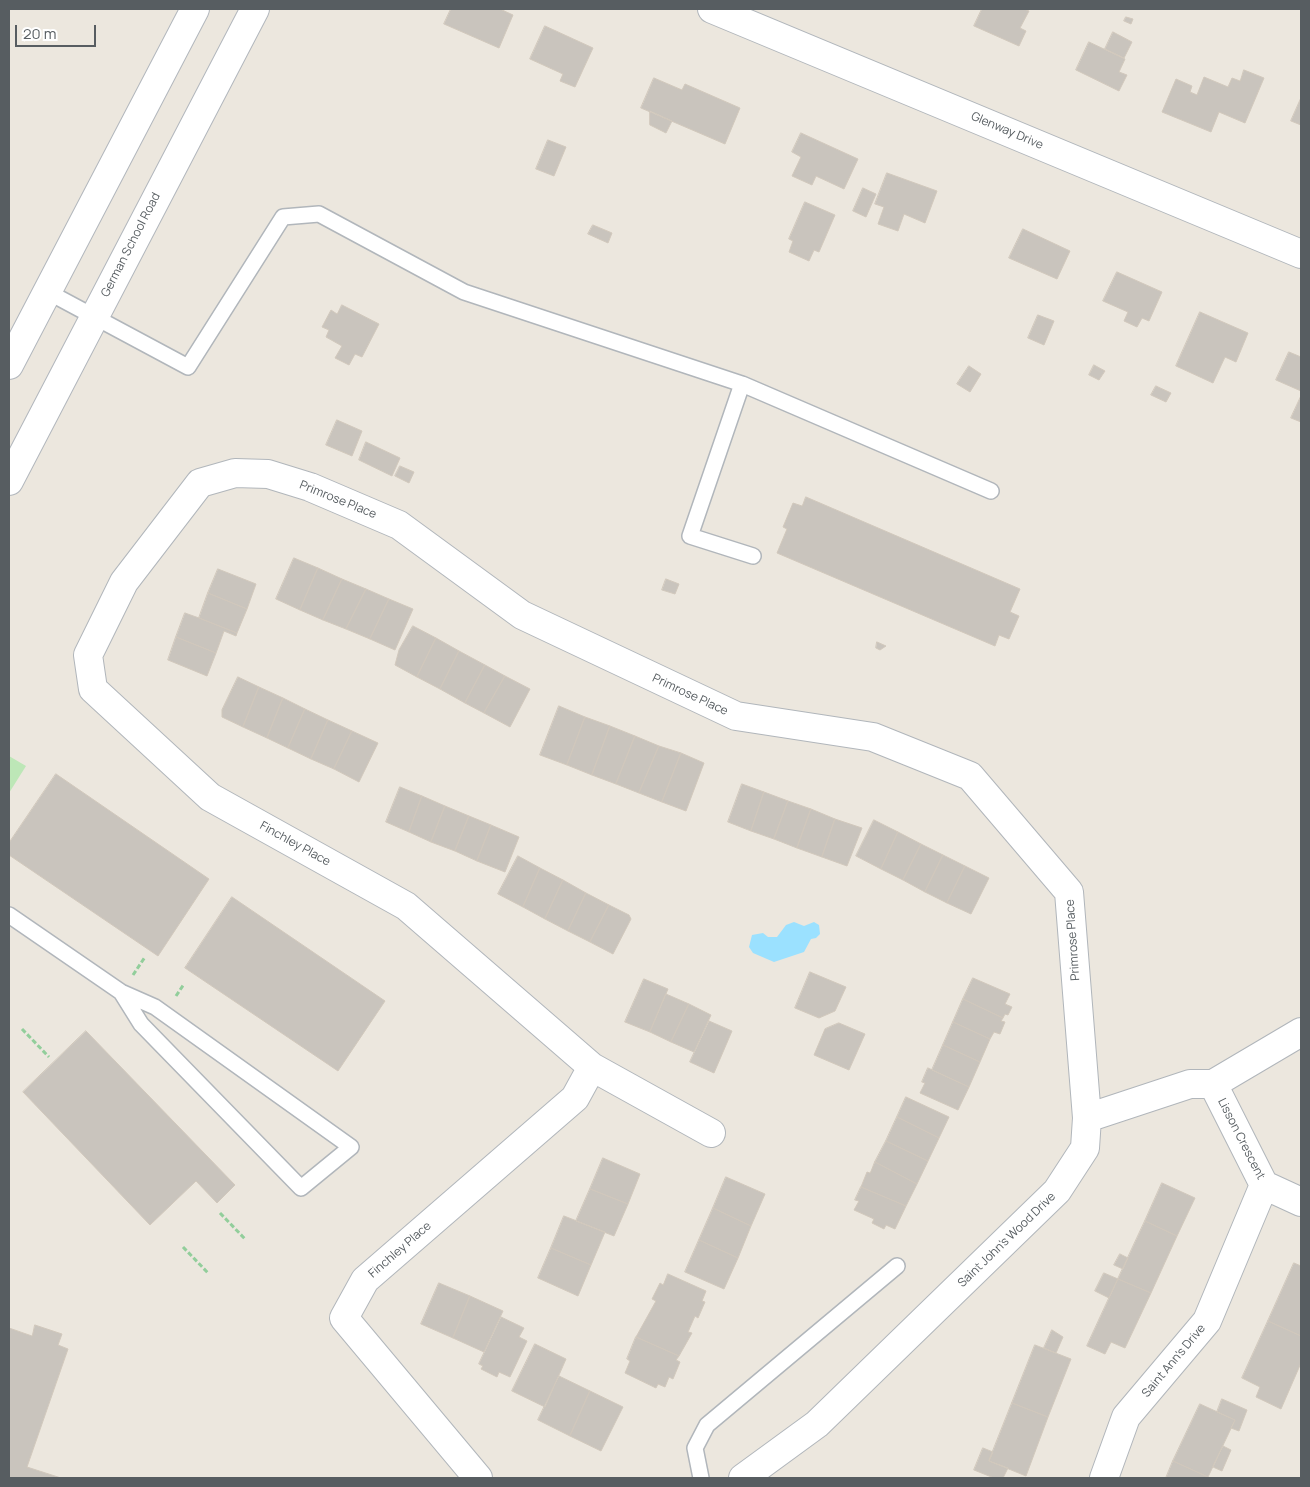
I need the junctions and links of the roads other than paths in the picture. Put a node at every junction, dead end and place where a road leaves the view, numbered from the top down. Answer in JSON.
{"nodes":[{"id":1,"x":195,"y":9,"type":"edge"},
{"id":2,"x":254,"y":9,"type":"edge"},
{"id":3,"x":712,"y":9,"type":"edge"},
{"id":4,"x":1301,"y":254,"type":"edge"},
{"id":5,"x":48,"y":292,"type":"junction"},
{"id":6,"x":94,"y":317,"type":"junction"},
{"id":7,"x":9,"y":365,"type":"edge"},
{"id":8,"x":742,"y":384,"type":"junction"},
{"id":9,"x":9,"y":481,"type":"edge"},
{"id":10,"x":991,"y":491,"type":"dead end"},
{"id":11,"x":753,"y":556,"type":"dead end"},
{"id":12,"x":124,"y":582,"type":"joint"},
{"id":13,"x":9,"y":915,"type":"edge"},
{"id":14,"x":121,"y":992,"type":"junction"},
{"id":15,"x":1301,"y":1032,"type":"edge"},
{"id":16,"x":592,"y":1067,"type":"junction"},
{"id":17,"x":1213,"y":1084,"type":"junction"},
{"id":18,"x":1087,"y":1118,"type":"junction"},
{"id":19,"x":711,"y":1134,"type":"dead end"},
{"id":20,"x":1264,"y":1185,"type":"junction"},
{"id":21,"x":1301,"y":1202,"type":"edge"},
{"id":22,"x":897,"y":1266,"type":"dead end"},
{"id":23,"x":478,"y":1478,"type":"edge"},
{"id":24,"x":701,"y":1478,"type":"edge"},
{"id":25,"x":743,"y":1478,"type":"edge"},
{"id":26,"x":1104,"y":1478,"type":"edge"}],
"edges":[{"from":1,"to":5,"type":"street"},
{"from":2,"to":6,"type":"street","name":"German School Road"},
{"from":3,"to":4,"type":"street","name":"Glenway Drive"},
{"from":5,"to":6,"type":"lane"},
{"from":5,"to":7,"type":"street"},
{"from":6,"to":8,"type":"lane"},
{"from":6,"to":9,"type":"street","name":"German School Road"},
{"from":8,"to":10,"type":"lane"},
{"from":8,"to":11,"type":"lane"},
{"from":12,"to":16,"type":"street","name":"Finchley Place"},
{"from":12,"to":18,"type":"street","name":"Primrose Place"},
{"from":13,"to":14,"type":"lane"},
{"from":14,"to":14,"type":"lane"},
{"from":15,"to":17,"type":"street"},
{"from":16,"to":19,"type":"street","name":"Finchley Place"},
{"from":16,"to":23,"type":"street","name":"Finchley Place"},
{"from":17,"to":18,"type":"street"},
{"from":17,"to":20,"type":"street","name":"Lisson Crescent"},
{"from":18,"to":25,"type":"street","name":"Saint John's Wood Drive"},
{"from":20,"to":21,"type":"street","name":"Lisson Crescent"},
{"from":20,"to":26,"type":"street","name":"Saint Ann's Drive"},
{"from":22,"to":24,"type":"lane"}]}
